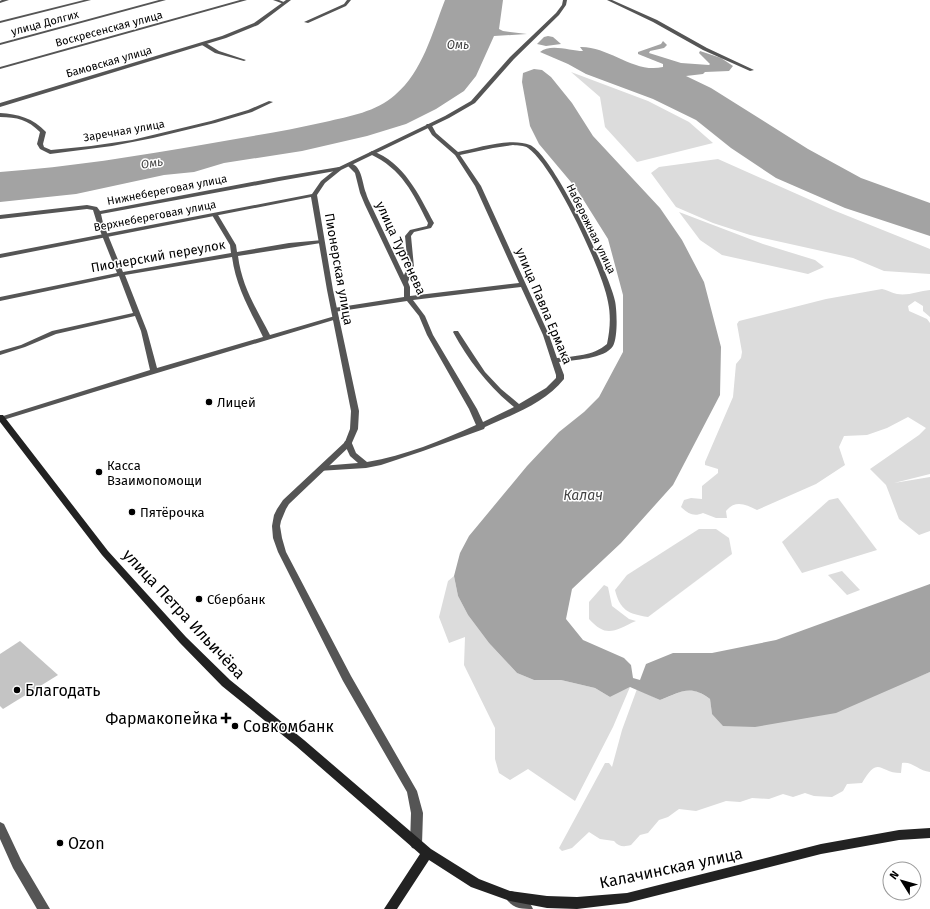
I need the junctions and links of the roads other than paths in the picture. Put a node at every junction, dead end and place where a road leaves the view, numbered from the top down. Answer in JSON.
{"nodes":[{"id":1,"x":8,"y":0,"type":"edge"},
{"id":2,"x":89,"y":0,"type":"edge"},
{"id":3,"x":164,"y":0,"type":"edge"},
{"id":4,"x":245,"y":0,"type":"edge"},
{"id":5,"x":275,"y":0,"type":"edge"},
{"id":6,"x":289,"y":0,"type":"edge"},
{"id":7,"x":349,"y":0,"type":"edge"},
{"id":8,"x":565,"y":0,"type":"edge"},
{"id":9,"x":609,"y":0,"type":"edge"},
{"id":10,"x":0,"y":2,"type":"edge"},
{"id":11,"x":284,"y":4,"type":"junction"},
{"id":12,"x":0,"y":22,"type":"edge"},
{"id":13,"x":306,"y":22,"type":"dead end"},
{"id":14,"x":0,"y":44,"type":"edge"},
{"id":15,"x":204,"y":44,"type":"junction"},
{"id":16,"x":244,"y":60,"type":"dead end"},
{"id":17,"x":0,"y":68,"type":"edge"},
{"id":18,"x":752,"y":70,"type":"dead end"},
{"id":19,"x":271,"y":102,"type":"dead end"},
{"id":20,"x":0,"y":105,"type":"edge"},
{"id":21,"x":0,"y":115,"type":"edge"},
{"id":22,"x":429,"y":125,"type":"junction"},
{"id":23,"x":418,"y":131,"type":"junction"},
{"id":24,"x":434,"y":134,"type":"junction"},
{"id":25,"x":372,"y":153,"type":"junction"},
{"id":26,"x":457,"y":154,"type":"junction"},
{"id":27,"x":349,"y":164,"type":"junction"},
{"id":28,"x":339,"y":169,"type":"junction"},
{"id":29,"x":318,"y":172,"type":"junction"},
{"id":30,"x":323,"y":182,"type":"junction"},
{"id":31,"x":314,"y":195,"type":"junction"},
{"id":32,"x":98,"y":213,"type":"junction"},
{"id":33,"x":215,"y":214,"type":"junction"},
{"id":34,"x":0,"y":217,"type":"edge"},
{"id":35,"x":106,"y":236,"type":"junction"},
{"id":36,"x":321,"y":241,"type":"junction"},
{"id":37,"x":235,"y":255,"type":"junction"},
{"id":38,"x":0,"y":256,"type":"edge"},
{"id":39,"x":121,"y":274,"type":"junction"},
{"id":40,"x":405,"y":282,"type":"junction"},
{"id":41,"x":522,"y":285,"type":"junction"},
{"id":42,"x":0,"y":299,"type":"edge"},
{"id":43,"x":410,"y":299,"type":"junction"},
{"id":44,"x":334,"y":310,"type":"junction"},
{"id":45,"x":136,"y":314,"type":"junction"},
{"id":46,"x":335,"y":318,"type":"junction"},
{"id":47,"x":456,"y":332,"type":"dead end"},
{"id":48,"x":267,"y":337,"type":"junction"},
{"id":49,"x":0,"y":352,"type":"edge"},
{"id":50,"x":555,"y":360,"type":"junction"},
{"id":51,"x":154,"y":372,"type":"junction"},
{"id":52,"x":518,"y":407,"type":"junction"},
{"id":53,"x":1,"y":418,"type":"edge"},
{"id":54,"x":481,"y":427,"type":"junction"},
{"id":55,"x":348,"y":442,"type":"junction"},
{"id":56,"x":366,"y":465,"type":"junction"},
{"id":57,"x":321,"y":469,"type":"junction"},
{"id":58,"x":0,"y":826,"type":"edge"},
{"id":59,"x":930,"y":833,"type":"edge"},
{"id":60,"x":416,"y":844,"type":"junction"},
{"id":61,"x":4,"y":846,"type":"edge"},
{"id":62,"x":427,"y":853,"type":"junction"},
{"id":63,"x":510,"y":896,"type":"junction"},
{"id":64,"x":44,"y":909,"type":"edge"},
{"id":65,"x":390,"y":909,"type":"edge"},
{"id":66,"x":527,"y":909,"type":"edge"}],
"edges":[{"from":1,"to":10,"type":"street"},
{"from":2,"to":12,"type":"street"},
{"from":3,"to":14,"type":"street","name":"улица Долгих"},
{"from":4,"to":17,"type":"street","name":"Воскресенская улица"},
{"from":5,"to":11,"type":"street"},
{"from":6,"to":11,"type":"street","name":"Бамовская улица"},
{"from":7,"to":13,"type":"street"},
{"from":8,"to":22,"type":"street"},
{"from":9,"to":18,"type":"street"},
{"from":11,"to":15,"type":"street","name":"Бамовская улица"},
{"from":15,"to":16,"type":"street"},
{"from":15,"to":20,"type":"street","name":"Бамовская улица"},
{"from":19,"to":21,"type":"street","name":"Заречная улица"},
{"from":22,"to":23,"type":"street"},
{"from":22,"to":24,"type":"street","name":"улица Павла Ермака"},
{"from":23,"to":24,"type":"street"},
{"from":23,"to":25,"type":"street"},
{"from":24,"to":26,"type":"street","name":"улица Павла Ермака"},
{"from":25,"to":27,"type":"street"},
{"from":25,"to":40,"type":"street"},
{"from":26,"to":41,"type":"street","name":"улица Павла Ермака"},
{"from":26,"to":50,"type":"street","name":"Набережная улица"},
{"from":27,"to":28,"type":"street"},
{"from":27,"to":40,"type":"street","name":"улица Тургенева"},
{"from":28,"to":29,"type":"street","name":"Нижнебереговая улица"},
{"from":28,"to":30,"type":"street"},
{"from":29,"to":30,"type":"street"},
{"from":29,"to":32,"type":"street","name":"Нижнебереговая улица"},
{"from":30,"to":31,"type":"street"},
{"from":31,"to":33,"type":"street","name":"Верхнебереговая улица"},
{"from":31,"to":36,"type":"street","name":"Пионерская улица"},
{"from":32,"to":34,"type":"street","name":"Нижнебереговая улица"},
{"from":32,"to":35,"type":"street"},
{"from":33,"to":35,"type":"street","name":"Верхнебереговая улица"},
{"from":33,"to":37,"type":"street"},
{"from":35,"to":38,"type":"street","name":"Верхнебереговая улица"},
{"from":35,"to":39,"type":"street"},
{"from":36,"to":37,"type":"street","name":"Пионерский переулок"},
{"from":36,"to":44,"type":"street","name":"Пионерская улица"},
{"from":37,"to":39,"type":"street","name":"Пионерский переулок"},
{"from":37,"to":48,"type":"street"},
{"from":39,"to":42,"type":"street","name":"Пионерский переулок"},
{"from":39,"to":45,"type":"street"},
{"from":40,"to":43,"type":"street","name":"улица Тургенева"},
{"from":41,"to":43,"type":"street"},
{"from":41,"to":50,"type":"street","name":"улица Павла Ермака"},
{"from":43,"to":44,"type":"street"},
{"from":43,"to":54,"type":"street","name":"улица Тургенева"},
{"from":44,"to":46,"type":"street","name":"Пионерская улица"},
{"from":45,"to":49,"type":"street"},
{"from":45,"to":51,"type":"street"},
{"from":46,"to":48,"type":"street"},
{"from":46,"to":55,"type":"street","name":"Пионерская улица"},
{"from":47,"to":52,"type":"street"},
{"from":48,"to":51,"type":"street"},
{"from":50,"to":52,"type":"street","name":"улица Павла Ермака"},
{"from":51,"to":53,"type":"street"},
{"from":52,"to":54,"type":"street","name":"улица Павла Ермака"},
{"from":53,"to":60,"type":"main road","name":"улица Петра Ильичёва"},
{"from":54,"to":56,"type":"street","name":"улица Павла Ермака"},
{"from":55,"to":56,"type":"street"},
{"from":55,"to":57,"type":"street","name":"Пионерская улица"},
{"from":56,"to":57,"type":"street","name":"улица Павла Ермака"},
{"from":57,"to":60,"type":"street","name":"Пионерская улица"},
{"from":58,"to":61,"type":"street"},
{"from":59,"to":63,"type":"main road","name":"Калачинская улица"},
{"from":60,"to":62,"type":"main road","name":"улица Петра Ильичёва"},
{"from":61,"to":64,"type":"street"},
{"from":62,"to":63,"type":"main road","name":"Калачинская улица"},
{"from":62,"to":65,"type":"main road"},
{"from":63,"to":66,"type":"street"}]}
